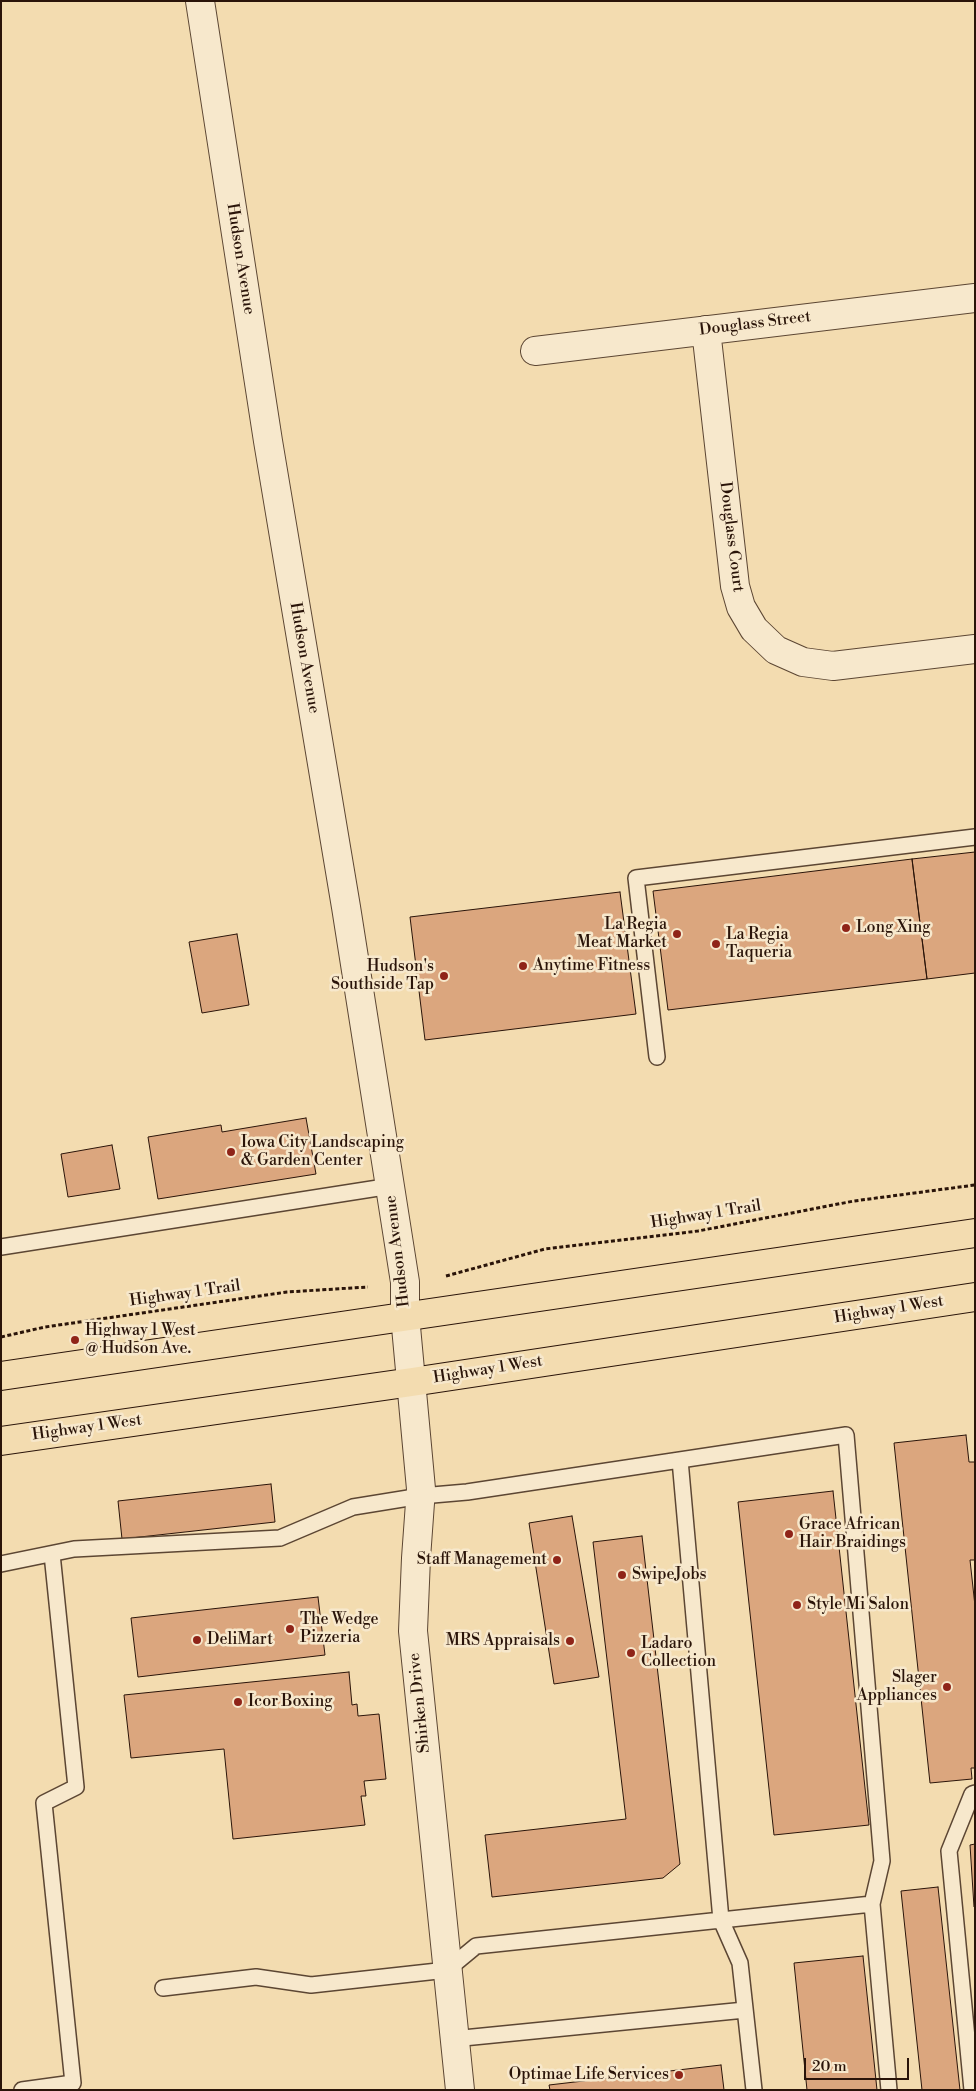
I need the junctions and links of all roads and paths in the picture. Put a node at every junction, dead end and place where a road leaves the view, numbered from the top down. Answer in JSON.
{"nodes":[{"id":1,"x":200,"y":1,"type":"edge"},
{"id":2,"x":975,"y":298,"type":"edge"},
{"id":3,"x":706,"y":330,"type":"junction"},
{"id":4,"x":535,"y":351,"type":"dead end"},
{"id":5,"x":975,"y":649,"type":"edge"},
{"id":6,"x":975,"y":837,"type":"edge"},
{"id":7,"x":657,"y":1057,"type":"dead end"},
{"id":8,"x":975,"y":1185,"type":"edge"},
{"id":9,"x":391,"y":1186,"type":"junction"},
{"id":10,"x":975,"y":1233,"type":"edge"},
{"id":11,"x":1,"y":1247,"type":"edge"},
{"id":12,"x":443,"y":1277,"type":"dead end"},
{"id":13,"x":373,"y":1287,"type":"dead end"},
{"id":14,"x":975,"y":1297,"type":"edge"},
{"id":15,"x":406,"y":1316,"type":"junction"},
{"id":16,"x":1,"y":1337,"type":"edge"},
{"id":17,"x":1,"y":1376,"type":"edge"},
{"id":18,"x":412,"y":1382,"type":"junction"},
{"id":19,"x":1,"y":1441,"type":"edge"},
{"id":20,"x":680,"y":1460,"type":"junction"},
{"id":21,"x":421,"y":1496,"type":"junction"},
{"id":22,"x":52,"y":1554,"type":"junction"},
{"id":23,"x":1,"y":1564,"type":"edge"},
{"id":24,"x":975,"y":1793,"type":"edge"},
{"id":25,"x":872,"y":1904,"type":"junction"},
{"id":26,"x":720,"y":1920,"type":"junction"},
{"id":27,"x":447,"y":1970,"type":"junction"},
{"id":28,"x":163,"y":1988,"type":"dead end"},
{"id":29,"x":745,"y":2010,"type":"junction"},
{"id":30,"x":454,"y":2039,"type":"junction"},
{"id":31,"x":22,"y":2090,"type":"edge"},
{"id":32,"x":460,"y":2090,"type":"edge"},
{"id":33,"x":754,"y":2090,"type":"edge"},
{"id":34,"x":889,"y":2090,"type":"edge"},
{"id":35,"x":972,"y":2090,"type":"edge"}],
"edges":[{"from":1,"to":9,"type":"street","name":"Hudson Avenue"},
{"from":2,"to":3,"type":"street","name":"Douglass Street"},
{"from":3,"to":4,"type":"street","name":"Douglass Street"},
{"from":3,"to":5,"type":"street","name":"Douglass Court"},
{"from":6,"to":7,"type":"lane"},
{"from":8,"to":12,"type":"path","name":"Highway 1 Trail"},
{"from":9,"to":11,"type":"lane"},
{"from":9,"to":15,"type":"street","name":"Hudson Avenue"},
{"from":10,"to":15,"type":"main road"},
{"from":13,"to":16,"type":"path","name":"Highway 1 Trail"},
{"from":14,"to":18,"type":"main road","name":"Highway 1 West"},
{"from":15,"to":17,"type":"main road"},
{"from":15,"to":18,"type":"street","name":"Shirken Drive"},
{"from":18,"to":19,"type":"main road","name":"Highway 1 West"},
{"from":18,"to":21,"type":"street","name":"Shirken Drive"},
{"from":20,"to":21,"type":"lane"},
{"from":20,"to":25,"type":"lane"},
{"from":20,"to":26,"type":"lane"},
{"from":21,"to":22,"type":"lane"},
{"from":21,"to":27,"type":"street","name":"Shirken Drive"},
{"from":22,"to":23,"type":"lane"},
{"from":22,"to":31,"type":"lane"},
{"from":24,"to":35,"type":"lane"},
{"from":25,"to":26,"type":"lane"},
{"from":25,"to":34,"type":"lane"},
{"from":26,"to":27,"type":"lane"},
{"from":26,"to":29,"type":"lane"},
{"from":27,"to":28,"type":"lane"},
{"from":27,"to":30,"type":"street","name":"Shirken Drive"},
{"from":29,"to":30,"type":"lane"},
{"from":29,"to":33,"type":"lane"},
{"from":30,"to":32,"type":"street","name":"Shirken Drive"}]}
